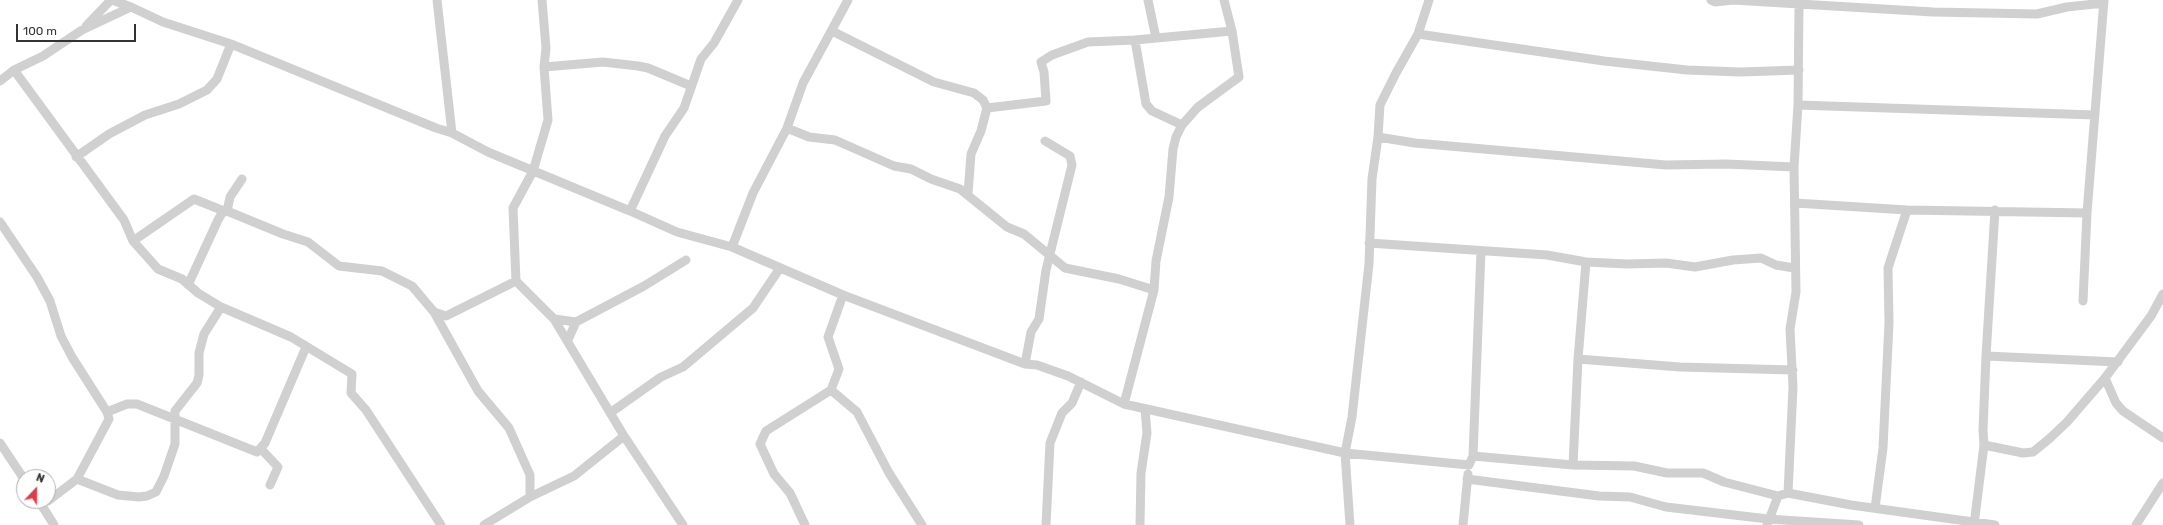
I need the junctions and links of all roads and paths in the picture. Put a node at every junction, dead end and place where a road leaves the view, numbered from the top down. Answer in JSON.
{"nodes":[{"id":1,"x":112,"y":0,"type":"edge"},
{"id":2,"x":437,"y":0,"type":"edge"},
{"id":3,"x":542,"y":0,"type":"edge"},
{"id":4,"x":738,"y":0,"type":"edge"},
{"id":5,"x":848,"y":0,"type":"edge"},
{"id":6,"x":1148,"y":0,"type":"edge"},
{"id":7,"x":1224,"y":0,"type":"edge"},
{"id":8,"x":1429,"y":0,"type":"edge"},
{"id":9,"x":1711,"y":0,"type":"edge"},
{"id":10,"x":2104,"y":2,"type":"edge"},
{"id":11,"x":1799,"y":6,"type":"junction"},
{"id":12,"x":131,"y":7,"type":"junction"},
{"id":13,"x":82,"y":30,"type":"junction"},
{"id":14,"x":832,"y":31,"type":"junction"},
{"id":15,"x":1232,"y":31,"type":"junction"},
{"id":16,"x":1418,"y":34,"type":"junction"},
{"id":17,"x":1156,"y":38,"type":"junction"},
{"id":18,"x":1135,"y":40,"type":"junction"},
{"id":19,"x":231,"y":44,"type":"junction"},
{"id":20,"x":544,"y":67,"type":"junction"},
{"id":21,"x":14,"y":70,"type":"junction"},
{"id":22,"x":1799,"y":70,"type":"junction"},
{"id":23,"x":0,"y":81,"type":"edge"},
{"id":24,"x":691,"y":86,"type":"junction"},
{"id":25,"x":1798,"y":105,"type":"junction"},
{"id":26,"x":986,"y":108,"type":"junction"},
{"id":27,"x":2094,"y":115,"type":"junction"},
{"id":28,"x":1182,"y":126,"type":"junction"},
{"id":29,"x":787,"y":128,"type":"junction"},
{"id":30,"x":452,"y":132,"type":"junction"},
{"id":31,"x":1378,"y":136,"type":"junction"},
{"id":32,"x":1045,"y":141,"type":"dead end"},
{"id":33,"x":76,"y":157,"type":"junction"},
{"id":34,"x":1794,"y":168,"type":"junction"},
{"id":35,"x":534,"y":171,"type":"junction"},
{"id":36,"x":242,"y":179,"type":"dead end"},
{"id":37,"x":968,"y":194,"type":"junction"},
{"id":38,"x":1795,"y":203,"type":"junction"},
{"id":39,"x":1907,"y":210,"type":"junction"},
{"id":40,"x":1995,"y":210,"type":"junction"},
{"id":41,"x":225,"y":211,"type":"junction"},
{"id":42,"x":630,"y":211,"type":"junction"},
{"id":43,"x":2087,"y":214,"type":"junction"},
{"id":44,"x":0,"y":222,"type":"edge"},
{"id":45,"x":133,"y":241,"type":"junction"},
{"id":46,"x":1369,"y":243,"type":"junction"},
{"id":47,"x":732,"y":246,"type":"junction"},
{"id":48,"x":1481,"y":252,"type":"junction"},
{"id":49,"x":1050,"y":254,"type":"junction"},
{"id":50,"x":686,"y":260,"type":"dead end"},
{"id":51,"x":1586,"y":262,"type":"junction"},
{"id":52,"x":780,"y":268,"type":"junction"},
{"id":53,"x":1794,"y":268,"type":"junction"},
{"id":54,"x":516,"y":281,"type":"junction"},
{"id":55,"x":188,"y":285,"type":"junction"},
{"id":56,"x":1154,"y":290,"type":"junction"},
{"id":57,"x":2163,"y":294,"type":"edge"},
{"id":58,"x":843,"y":295,"type":"junction"},
{"id":59,"x":2083,"y":301,"type":"dead end"},
{"id":60,"x":221,"y":307,"type":"junction"},
{"id":61,"x":434,"y":312,"type":"junction"},
{"id":62,"x":554,"y":319,"type":"junction"},
{"id":63,"x":576,"y":322,"type":"junction"},
{"id":64,"x":568,"y":340,"type":"junction"},
{"id":65,"x":306,"y":347,"type":"junction"},
{"id":66,"x":1986,"y":356,"type":"junction"},
{"id":67,"x":1578,"y":359,"type":"junction"},
{"id":68,"x":2118,"y":362,"type":"junction"},
{"id":69,"x":1026,"y":364,"type":"junction"},
{"id":70,"x":1792,"y":370,"type":"junction"},
{"id":71,"x":2105,"y":378,"type":"junction"},
{"id":72,"x":1081,"y":382,"type":"junction"},
{"id":73,"x":831,"y":390,"type":"junction"},
{"id":74,"x":1124,"y":404,"type":"junction"},
{"id":75,"x":1144,"y":409,"type":"junction"},
{"id":76,"x":107,"y":412,"type":"junction"},
{"id":77,"x":610,"y":413,"type":"junction"},
{"id":78,"x":174,"y":419,"type":"junction"},
{"id":79,"x":624,"y":436,"type":"junction"},
{"id":80,"x":2163,"y":438,"type":"edge"},
{"id":81,"x":0,"y":443,"type":"edge"},
{"id":82,"x":1984,"y":445,"type":"junction"},
{"id":83,"x":261,"y":449,"type":"junction"},
{"id":84,"x":1345,"y":453,"type":"junction"},
{"id":85,"x":1471,"y":461,"type":"junction"},
{"id":86,"x":1573,"y":465,"type":"junction"},
{"id":87,"x":17,"y":469,"type":"edge"},
{"id":88,"x":77,"y":479,"type":"junction"},
{"id":89,"x":1467,"y":479,"type":"junction"},
{"id":90,"x":2163,"y":483,"type":"edge"},
{"id":91,"x":270,"y":484,"type":"dead end"},
{"id":92,"x":1788,"y":493,"type":"junction"},
{"id":93,"x":56,"y":494,"type":"edge"},
{"id":94,"x":1778,"y":496,"type":"junction"},
{"id":95,"x":530,"y":497,"type":"junction"},
{"id":96,"x":1875,"y":508,"type":"junction"},
{"id":97,"x":47,"y":509,"type":"edge"},
{"id":98,"x":1767,"y":522,"type":"edge"},
{"id":99,"x":487,"y":524,"type":"edge"},
{"id":100,"x":1974,"y":524,"type":"edge"},
{"id":101,"x":54,"y":525,"type":"edge"},
{"id":102,"x":441,"y":525,"type":"edge"},
{"id":103,"x":684,"y":525,"type":"edge"},
{"id":104,"x":805,"y":525,"type":"edge"},
{"id":105,"x":922,"y":525,"type":"edge"},
{"id":106,"x":1046,"y":525,"type":"edge"},
{"id":107,"x":1140,"y":525,"type":"edge"},
{"id":108,"x":1350,"y":525,"type":"edge"},
{"id":109,"x":1463,"y":525,"type":"edge"},
{"id":110,"x":1859,"y":525,"type":"edge"},
{"id":111,"x":1995,"y":525,"type":"edge"},
{"id":112,"x":2136,"y":525,"type":"edge"}],
"edges":[{"from":1,"to":12,"type":"street"},
{"from":1,"to":13,"type":"street"},
{"from":2,"to":30,"type":"street"},
{"from":3,"to":20,"type":"street"},
{"from":4,"to":24,"type":"street"},
{"from":5,"to":14,"type":"street"},
{"from":6,"to":17,"type":"street"},
{"from":7,"to":15,"type":"street"},
{"from":8,"to":16,"type":"street"},
{"from":9,"to":11,"type":"street"},
{"from":10,"to":11,"type":"street"},
{"from":10,"to":27,"type":"street"},
{"from":11,"to":22,"type":"street"},
{"from":12,"to":13,"type":"street"},
{"from":12,"to":19,"type":"street"},
{"from":13,"to":21,"type":"street"},
{"from":14,"to":26,"type":"street"},
{"from":14,"to":29,"type":"street"},
{"from":15,"to":17,"type":"street"},
{"from":15,"to":28,"type":"street"},
{"from":16,"to":22,"type":"street"},
{"from":16,"to":31,"type":"street"},
{"from":17,"to":18,"type":"street"},
{"from":18,"to":26,"type":"street"},
{"from":18,"to":28,"type":"street"},
{"from":19,"to":30,"type":"street"},
{"from":19,"to":33,"type":"street"},
{"from":20,"to":24,"type":"street"},
{"from":20,"to":35,"type":"street"},
{"from":21,"to":23,"type":"street"},
{"from":21,"to":33,"type":"street"},
{"from":22,"to":25,"type":"street"},
{"from":24,"to":42,"type":"street"},
{"from":25,"to":27,"type":"street"},
{"from":25,"to":34,"type":"street"},
{"from":26,"to":37,"type":"street"},
{"from":27,"to":43,"type":"street"},
{"from":28,"to":56,"type":"street"},
{"from":29,"to":37,"type":"street"},
{"from":29,"to":47,"type":"street"},
{"from":30,"to":35,"type":"street"},
{"from":31,"to":34,"type":"street"},
{"from":31,"to":46,"type":"street"},
{"from":32,"to":49,"type":"street"},
{"from":33,"to":45,"type":"street"},
{"from":34,"to":38,"type":"street"},
{"from":35,"to":42,"type":"street"},
{"from":35,"to":54,"type":"street"},
{"from":36,"to":41,"type":"street"},
{"from":37,"to":49,"type":"street"},
{"from":38,"to":39,"type":"street"},
{"from":38,"to":53,"type":"street"},
{"from":39,"to":40,"type":"street"},
{"from":39,"to":96,"type":"street"},
{"from":40,"to":43,"type":"street"},
{"from":40,"to":66,"type":"street"},
{"from":41,"to":45,"type":"street"},
{"from":41,"to":55,"type":"street"},
{"from":41,"to":61,"type":"street"},
{"from":42,"to":47,"type":"street"},
{"from":43,"to":59,"type":"street"},
{"from":44,"to":76,"type":"street"},
{"from":45,"to":55,"type":"street"},
{"from":46,"to":48,"type":"street"},
{"from":46,"to":84,"type":"street"},
{"from":47,"to":52,"type":"street"},
{"from":48,"to":51,"type":"street"},
{"from":48,"to":85,"type":"street"},
{"from":49,"to":56,"type":"street"},
{"from":49,"to":69,"type":"street"},
{"from":50,"to":63,"type":"street"},
{"from":51,"to":53,"type":"street"},
{"from":51,"to":67,"type":"street"},
{"from":52,"to":58,"type":"street"},
{"from":52,"to":77,"type":"street"},
{"from":53,"to":70,"type":"street"},
{"from":54,"to":61,"type":"street"},
{"from":54,"to":62,"type":"street"},
{"from":55,"to":60,"type":"street"},
{"from":56,"to":74,"type":"street"},
{"from":57,"to":68,"type":"street"},
{"from":58,"to":69,"type":"street"},
{"from":58,"to":73,"type":"street"},
{"from":60,"to":65,"type":"street"},
{"from":60,"to":78,"type":"street"},
{"from":61,"to":95,"type":"street"},
{"from":62,"to":63,"type":"street"},
{"from":62,"to":64,"type":"street"},
{"from":63,"to":64,"type":"street"},
{"from":64,"to":77,"type":"street"},
{"from":65,"to":83,"type":"street"},
{"from":65,"to":102,"type":"street"},
{"from":66,"to":68,"type":"street"},
{"from":66,"to":82,"type":"street"},
{"from":67,"to":70,"type":"street"},
{"from":67,"to":86,"type":"street"},
{"from":68,"to":71,"type":"street"},
{"from":69,"to":72,"type":"street"},
{"from":70,"to":92,"type":"street"},
{"from":71,"to":80,"type":"street"},
{"from":71,"to":82,"type":"street"},
{"from":72,"to":74,"type":"street"},
{"from":72,"to":106,"type":"street"},
{"from":73,"to":104,"type":"street"},
{"from":73,"to":105,"type":"street"},
{"from":74,"to":75,"type":"street"},
{"from":75,"to":84,"type":"street"},
{"from":75,"to":107,"type":"street"},
{"from":76,"to":78,"type":"street"},
{"from":76,"to":88,"type":"street"},
{"from":77,"to":79,"type":"street"},
{"from":78,"to":83,"type":"street"},
{"from":78,"to":88,"type":"street"},
{"from":79,"to":95,"type":"street"},
{"from":79,"to":103,"type":"street"},
{"from":81,"to":87,"type":"street"},
{"from":82,"to":100,"type":"street"},
{"from":83,"to":91,"type":"street"},
{"from":84,"to":85,"type":"street"},
{"from":84,"to":108,"type":"street"},
{"from":85,"to":86,"type":"street"},
{"from":85,"to":89,"type":"street"},
{"from":86,"to":94,"type":"street"},
{"from":88,"to":93,"type":"street"},
{"from":89,"to":98,"type":"street"},
{"from":89,"to":109,"type":"street"},
{"from":90,"to":112,"type":"street"},
{"from":92,"to":94,"type":"street"},
{"from":92,"to":96,"type":"street"},
{"from":94,"to":98,"type":"street"},
{"from":95,"to":99,"type":"street"},
{"from":96,"to":100,"type":"street"},
{"from":97,"to":101,"type":"street"},
{"from":98,"to":110,"type":"street"},
{"from":100,"to":111,"type":"street"}]}
